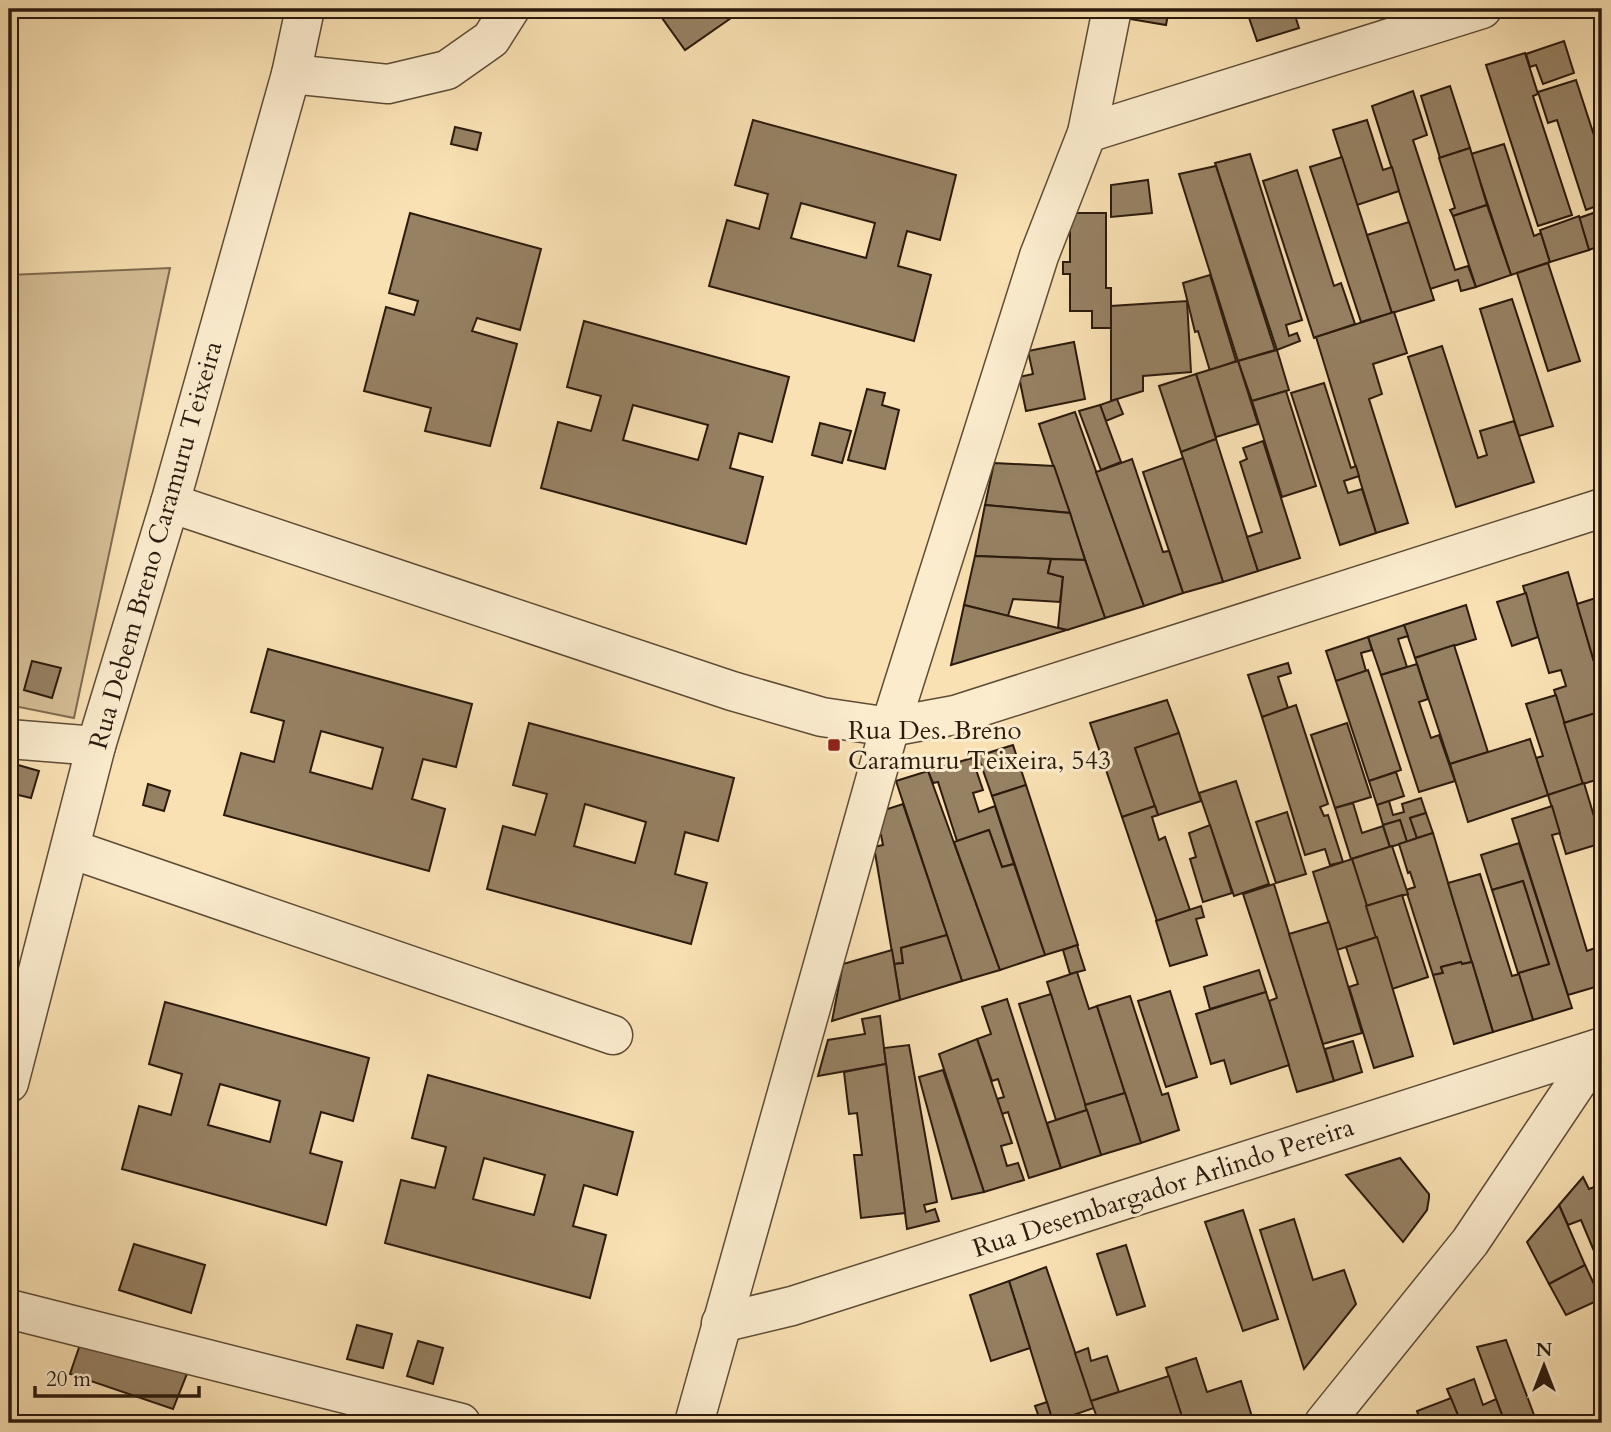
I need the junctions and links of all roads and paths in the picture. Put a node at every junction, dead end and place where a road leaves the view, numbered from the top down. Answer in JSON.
{"nodes":[{"id":1,"x":305,"y":9,"type":"edge"},
{"id":2,"x":510,"y":9,"type":"edge"},
{"id":3,"x":1112,"y":9,"type":"edge"},
{"id":4,"x":1482,"y":9,"type":"edge"},
{"id":5,"x":291,"y":74,"type":"junction"},
{"id":6,"x":1087,"y":133,"type":"junction"},
{"id":7,"x":170,"y":503,"type":"junction"},
{"id":8,"x":1602,"y":508,"type":"edge"},
{"id":9,"x":890,"y":727,"type":"junction"},
{"id":10,"x":9,"y":739,"type":"edge"},
{"id":11,"x":96,"y":746,"type":"junction"},
{"id":12,"x":71,"y":849,"type":"junction"},
{"id":13,"x":613,"y":1035,"type":"dead end"},
{"id":14,"x":1601,"y":1048,"type":"edge"},
{"id":15,"x":9,"y":1083,"type":"edge"},
{"id":16,"x":9,"y":1309,"type":"edge"},
{"id":17,"x":722,"y":1323,"type":"junction"},
{"id":18,"x":461,"y":1423,"type":"edge"},
{"id":19,"x":694,"y":1423,"type":"edge"},
{"id":20,"x":1324,"y":1423,"type":"edge"}],
"edges":[{"from":1,"to":5,"type":"street","name":"Rua Debem Breno Caramuru Teixeira"},
{"from":2,"to":5,"type":"street"},
{"from":3,"to":6,"type":"street"},
{"from":4,"to":6,"type":"street"},
{"from":5,"to":7,"type":"street","name":"Rua Debem Breno Caramuru Teixeira"},
{"from":6,"to":9,"type":"street"},
{"from":7,"to":9,"type":"street"},
{"from":7,"to":11,"type":"street","name":"Rua Debem Breno Caramuru Teixeira"},
{"from":8,"to":9,"type":"street"},
{"from":9,"to":17,"type":"street"},
{"from":10,"to":11,"type":"street"},
{"from":11,"to":12,"type":"street","name":"Rua Debem Breno Caramuru Teixeira"},
{"from":12,"to":13,"type":"street"},
{"from":12,"to":15,"type":"street","name":"Rua Debem Breno Caramuru Teixeira"},
{"from":14,"to":17,"type":"street","name":"Rua Desembargador Arlindo Pereira"},
{"from":14,"to":20,"type":"street"},
{"from":16,"to":18,"type":"street"},
{"from":17,"to":19,"type":"street"}]}
